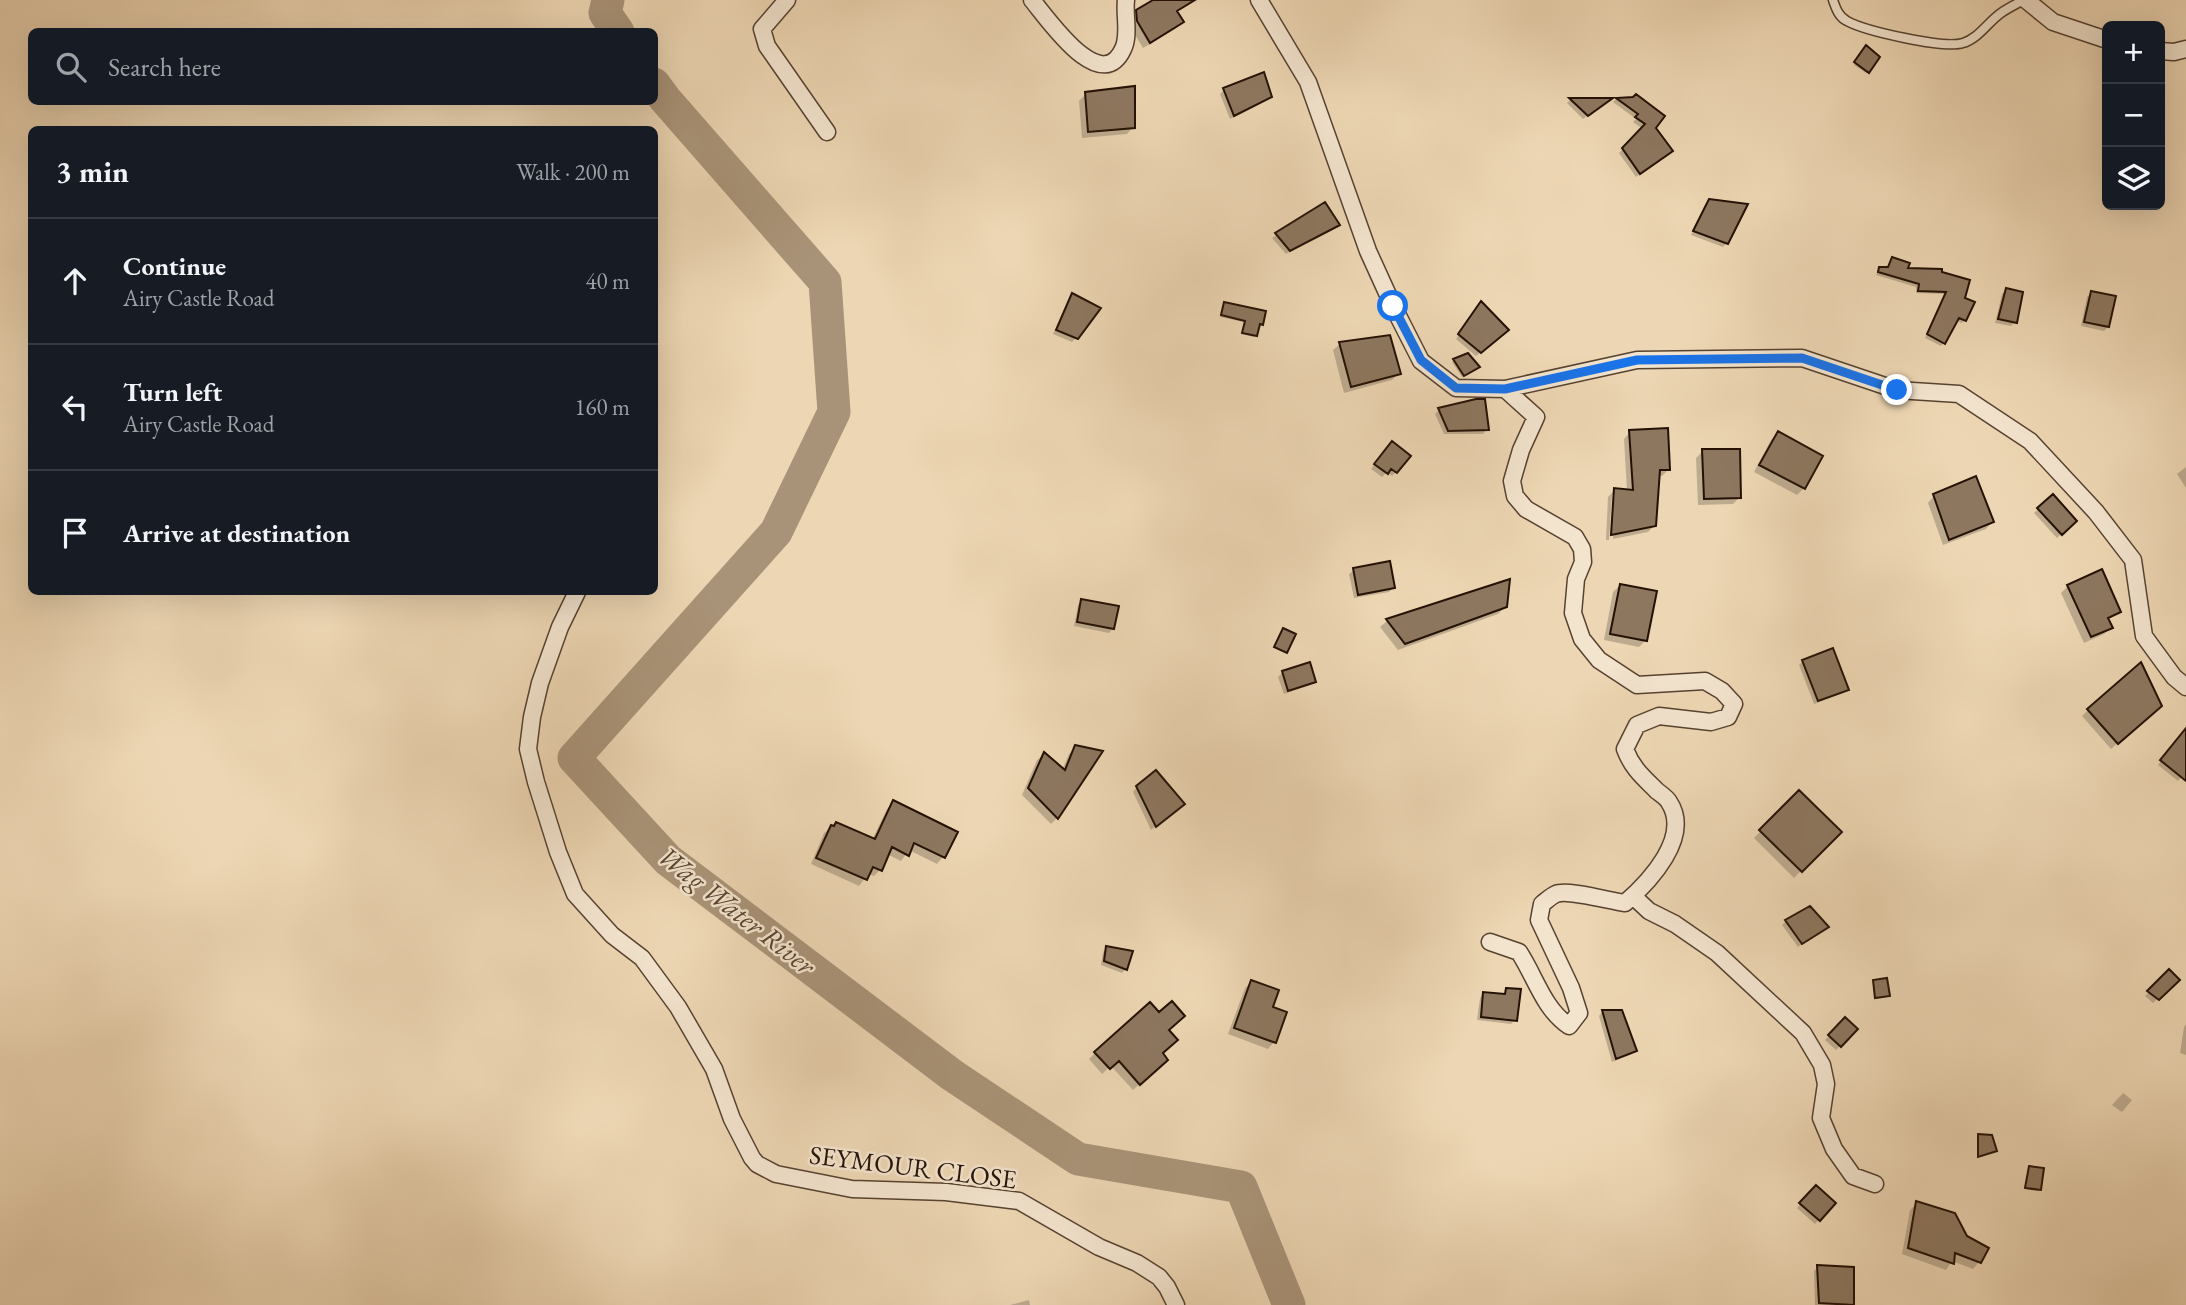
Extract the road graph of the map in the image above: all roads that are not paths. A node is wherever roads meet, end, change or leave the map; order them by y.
1 (787, 0) edge
2 (1031, 0) edge
3 (1126, 0) edge
4 (1251, 0) edge
5 (1833, 0) edge
6 (2025, 0) edge
7 (1263, 7) edge
8 (2102, 38) edge
9 (2186, 49) edge
10 (2165, 51) edge
11 (827, 132) dead end
12 (1505, 389) junction
13 (576, 595) edge
14 (2186, 687) edge
15 (1633, 896) junction
16 (1490, 942) dead end
17 (1875, 1184) dead end
18 (1176, 1305) edge

1 - 11 street
2 - 3 street
4 - 7 street
5 - 6 lane
6 - 8 street
7 - 12 street
9 - 10 street
12 - 14 street
12 - 15 street
13 - 18 street, SEYMOUR CLOSE
15 - 16 street
15 - 17 street

